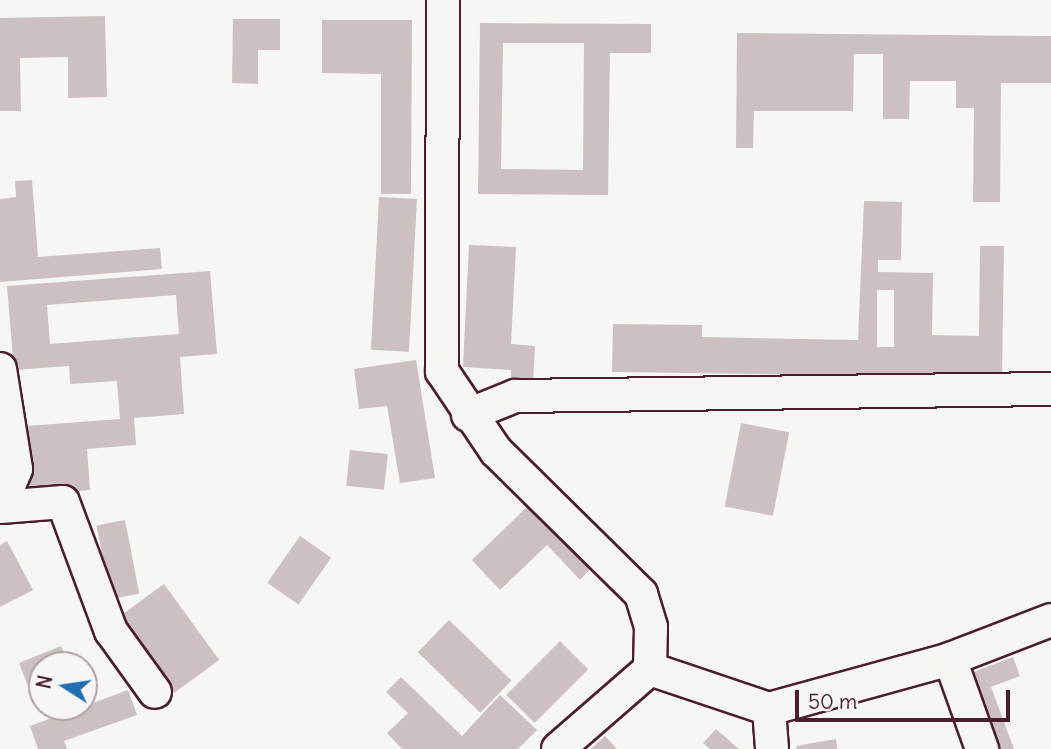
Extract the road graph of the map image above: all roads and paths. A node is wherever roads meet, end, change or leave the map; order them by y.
1 (443, 0) edge
2 (0, 369) edge
3 (1051, 389) edge
4 (468, 415) junction
5 (0, 507) edge
6 (1051, 620) edge
7 (950, 659) junction
8 (650, 669) junction
9 (155, 692) dead end
10 (769, 709) junction
11 (558, 749) edge
12 (772, 749) edge
13 (982, 749) edge

1 - 4 street
2 - 5 street
3 - 4 street
4 - 8 street
5 - 9 street
6 - 7 street
7 - 10 street
7 - 13 street
8 - 10 street
8 - 11 street
10 - 12 street

